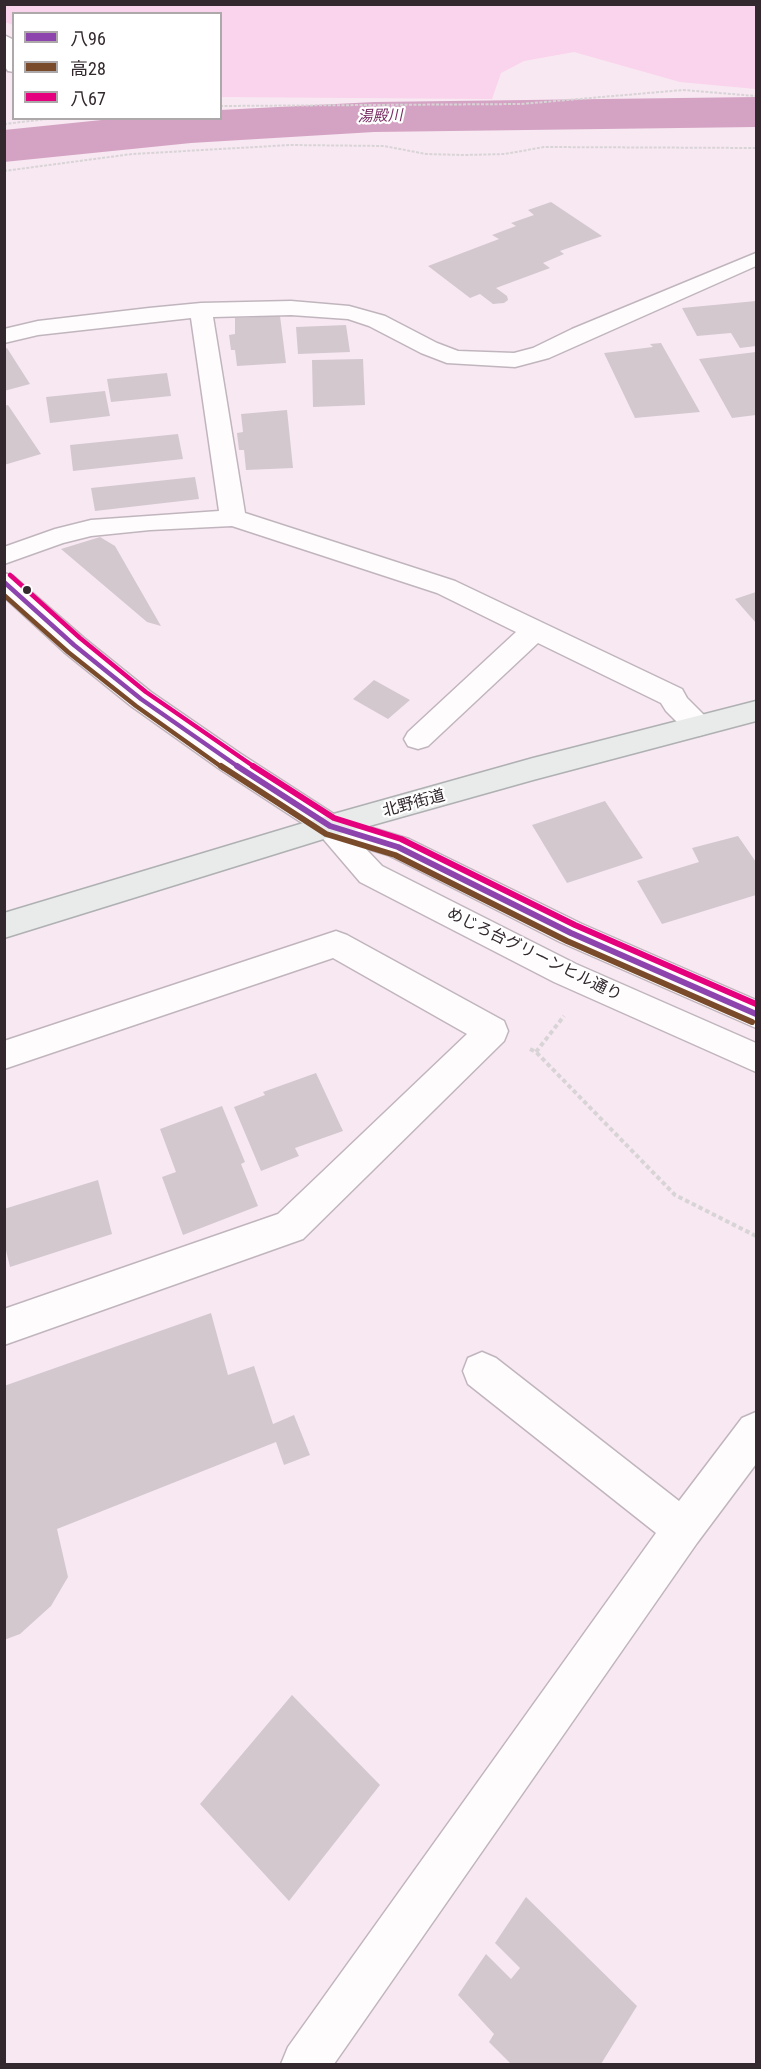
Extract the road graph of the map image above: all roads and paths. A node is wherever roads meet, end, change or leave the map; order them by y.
1 (756, 96) edge
2 (222, 106) edge
3 (39, 120) edge
4 (4, 124) edge
5 (756, 148) edge
6 (4, 171) edge
7 (756, 259) edge
8 (201, 310) junction
9 (4, 336) edge
10 (233, 518) junction
11 (4, 556) edge
12 (4, 582) edge
13 (17, 612) edge
14 (534, 630) junction
15 (756, 711) edge
16 (698, 726) junction
17 (418, 739) dead end
18 (330, 826) junction
19 (4, 926) edge
20 (566, 1013) dead end
21 (756, 1014) edge
22 (492, 1031) junction
23 (536, 1052) junction
24 (4, 1055) edge
25 (756, 1058) edge
26 (756, 1236) edge
27 (4, 1326) edge
28 (482, 1371) dead end
29 (756, 1432) edge
30 (683, 1529) junction
31 (305, 2064) edge

1 - 2 path
3 - 4 path
5 - 6 path
7 - 8 street
8 - 9 street
8 - 10 street
10 - 11 street
10 - 14 street
12 - 13 street, めじろ台グリーンヒル通り
13 - 18 street, めじろ台グリーンヒル通り
14 - 16 street
14 - 17 street
15 - 16 main road, 北野街道
16 - 18 main road, 北野街道
18 - 19 main road, 北野街道
18 - 21 street, めじろ台グリーンヒル通り
18 - 25 street, めじろ台グリーンヒル通り
20 - 23 path
22 - 23 path
22 - 24 street
22 - 27 street
23 - 26 path
28 - 30 street
29 - 30 street
30 - 31 street

